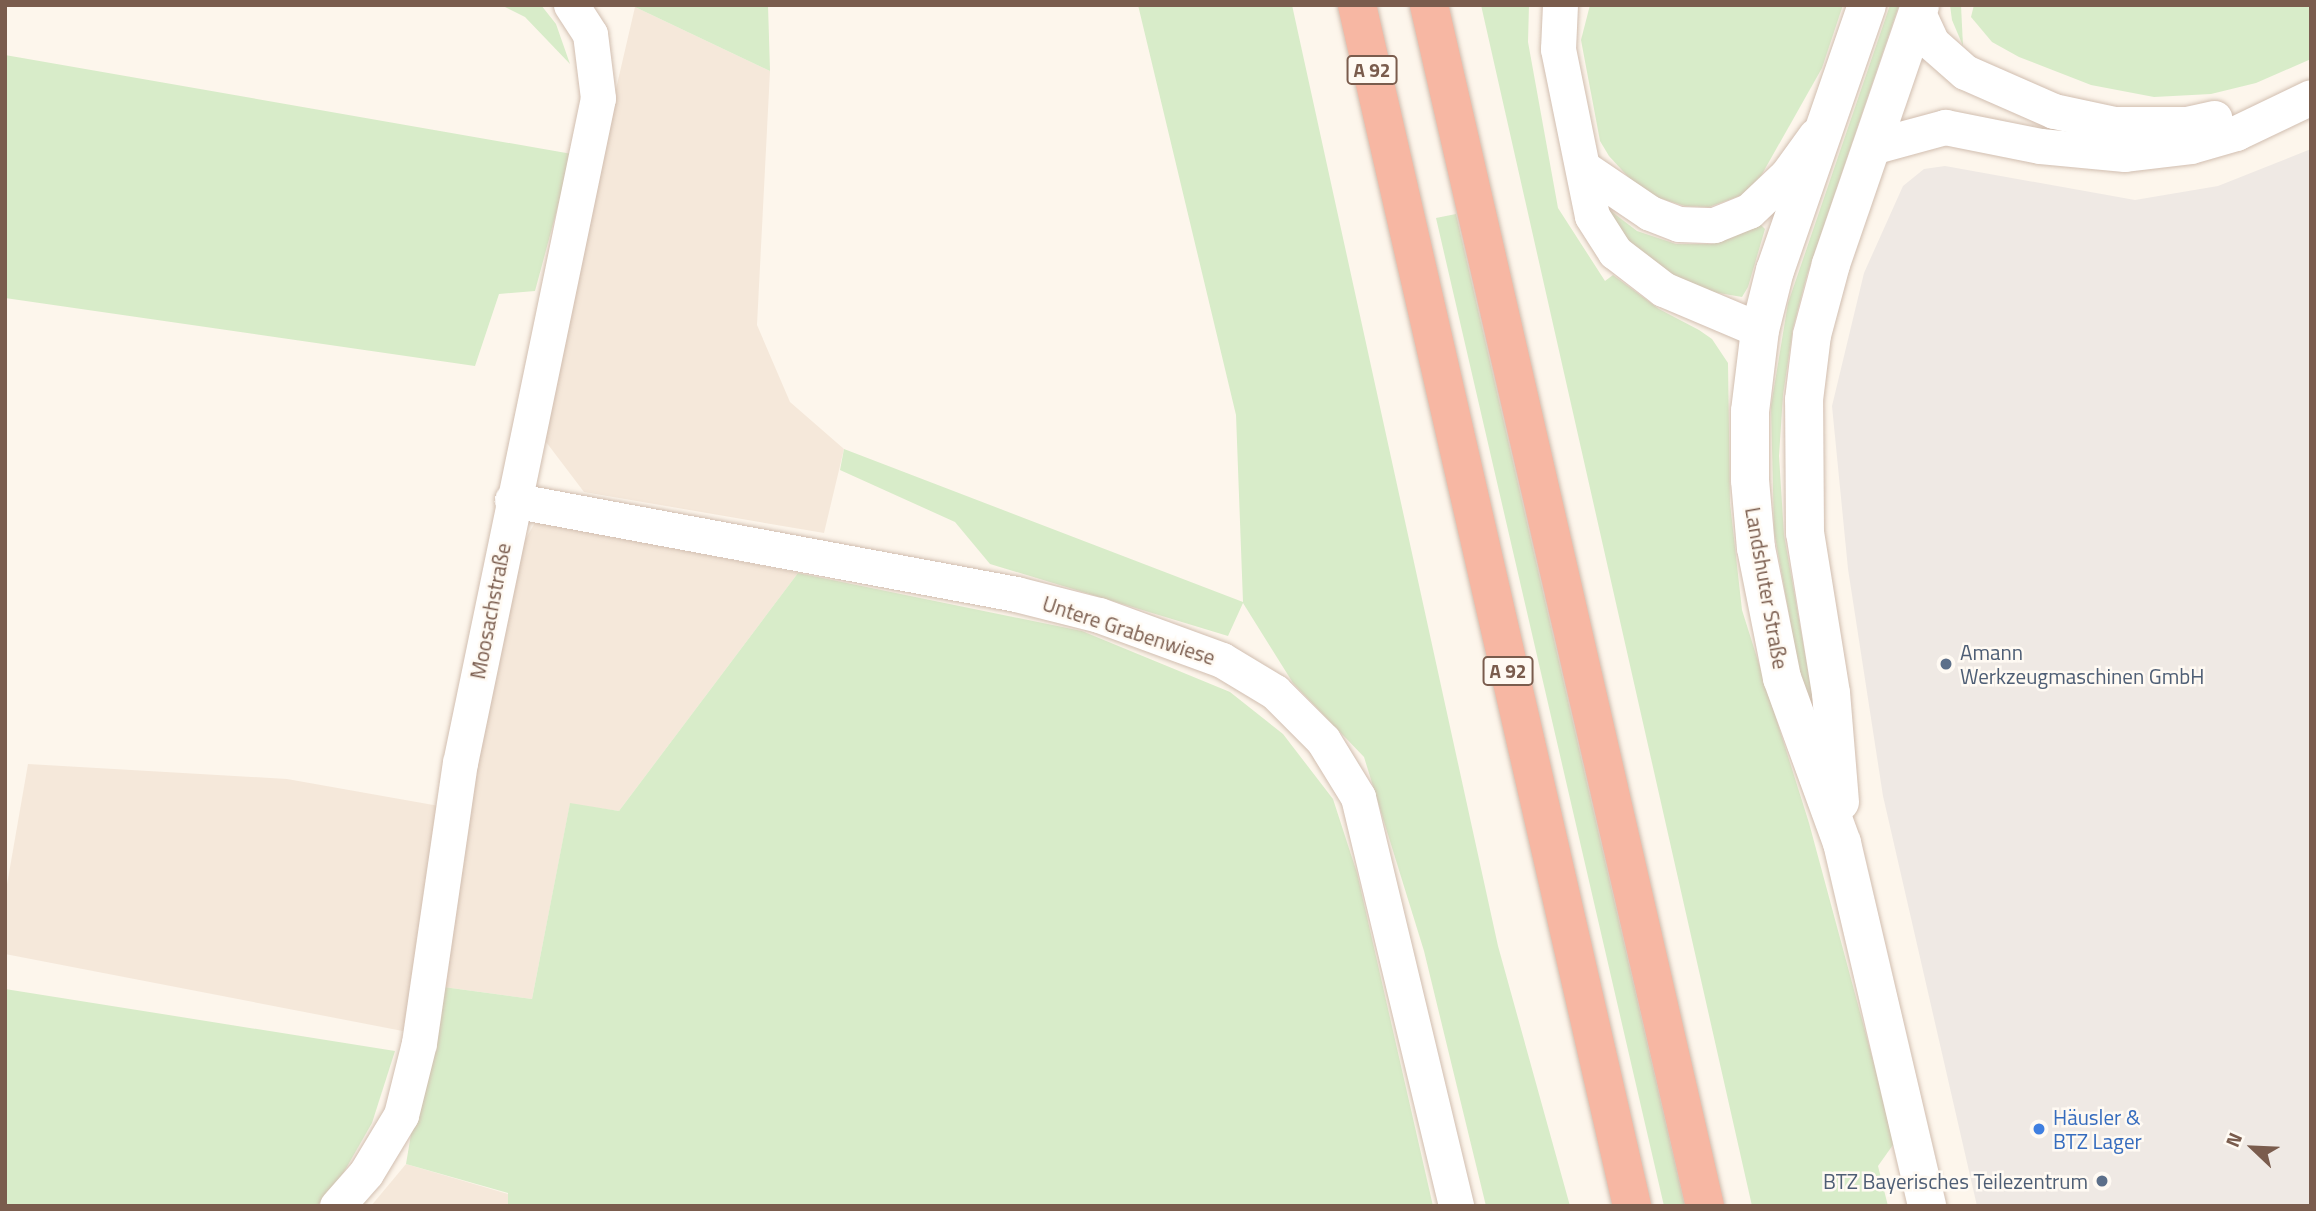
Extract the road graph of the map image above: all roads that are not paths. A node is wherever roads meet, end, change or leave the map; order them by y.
1 (571, 5) edge
2 (1357, 5) edge
3 (1429, 5) edge
4 (1560, 5) edge
5 (1867, 5) edge
6 (1919, 9) edge
7 (2305, 100) edge
8 (1827, 118) junction
9 (1875, 146) junction
10 (1585, 169) junction
11 (1760, 330) junction
12 (512, 500) junction
13 (1842, 843) junction
14 (337, 1206) edge
15 (1456, 1206) edge
16 (1632, 1206) edge
17 (1705, 1206) edge
18 (1927, 1206) edge

1 - 12 street, Moosachstraße
2 - 16 highway, A 92
3 - 17 highway
4 - 10 street
5 - 8 main road, Landshuter Straße
6 - 7 street
6 - 9 main road, Landshuter Straße
7 - 9 street
8 - 10 street
8 - 11 main road, Landshuter Straße
9 - 13 main road, Landshuter Straße
10 - 11 street
11 - 13 main road, Landshuter Straße
12 - 14 street, Moosachstraße
12 - 15 street, Untere Grabenwiese
13 - 18 main road, Landshuter Straße

